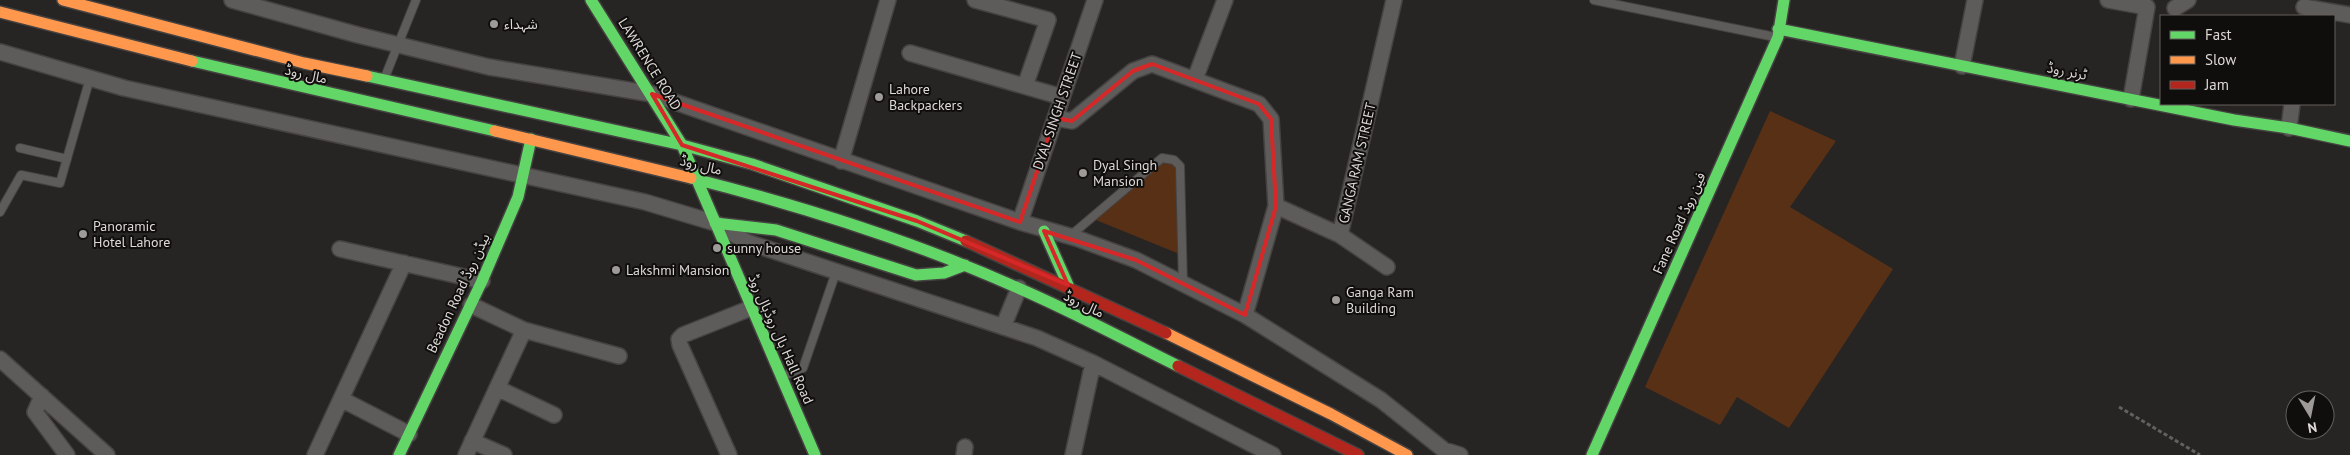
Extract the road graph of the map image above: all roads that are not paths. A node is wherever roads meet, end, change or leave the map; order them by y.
1 (63, 0) edge
2 (232, 0) edge
3 (416, 0) edge
4 (591, 0) edge
5 (609, 0) edge
6 (888, 0) edge
7 (1095, 0) edge
8 (1225, 0) edge
9 (1394, 0) edge
10 (1594, 0) edge
11 (1784, 0) edge
12 (1975, 0) edge
13 (2108, 0) edge
14 (2188, 0) edge
15 (983, 1) edge
16 (247, 2) edge
17 (2175, 8) dead end
18 (2304, 8) edge
19 (0, 12) edge
20 (602, 15) junction
21 (2350, 15) edge
22 (1778, 33) junction
23 (397, 44) junction
24 (0, 52) edge
25 (910, 53) dead end
26 (1962, 66) junction
27 (90, 78) junction
28 (384, 79) junction
29 (1195, 79) junction
30 (1025, 86) junction
31 (652, 94) junction
32 (1062, 97) junction
33 (2131, 99) junction
34 (2160, 105) edge
35 (2160, 105) edge
36 (2292, 105) edge
37 (1055, 118) junction
38 (2289, 128) junction
39 (531, 140) junction
40 (2350, 141) edge
41 (682, 145) junction
42 (20, 148) dead end
43 (67, 159) junction
44 (841, 160) junction
45 (524, 177) junction
46 (697, 180) junction
47 (1276, 206) junction
48 (0, 212) edge
49 (1020, 222) junction
50 (715, 224) junction
51 (1044, 231) junction
52 (1340, 234) junction
53 (1069, 237) junction
54 (340, 249) dead end
55 (404, 263) junction
56 (965, 265) junction
57 (1386, 267) dead end
58 (836, 272) junction
59 (482, 281) junction
60 (1183, 285) junction
61 (1068, 286) junction
62 (1019, 288) junction
63 (471, 305) junction
64 (751, 308) junction
65 (1245, 315) junction
66 (1003, 327) junction
67 (524, 330) junction
68 (619, 356) dead end
69 (0, 359) edge
70 (1093, 363) junction
71 (781, 377) junction
72 (497, 388) junction
73 (42, 396) junction
74 (341, 398) junction
75 (554, 415) dead end
76 (409, 434) junction
77 (472, 441) junction
78 (1443, 453) edge
79 (1268, 454) edge
80 (67, 455) edge
81 (107, 455) edge
82 (315, 455) edge
83 (399, 455) edge
84 (466, 455) edge
85 (504, 455) edge
86 (730, 455) edge
87 (815, 455) edge
88 (1073, 455) edge
89 (1358, 455) edge
90 (1407, 455) edge
91 (1460, 455) edge
92 (1592, 455) edge

1 - 28 main road, مال روڈ
2 - 16 street
3 - 23 lane
4 - 20 main road, LAWRENCE ROAD
5 - 20 main road
6 - 44 street
7 - 32 street, DYAL SINGH STREET
8 - 29 street
9 - 52 street, GANGA RAM STREET
10 - 22 lane
11 - 22 main road, Fane Road فین روڈ
12 - 26 street
13 - 33 street
14 - 17 street
15 - 30 street
16 - 23 street
18 - 21 street
19 - 39 main road, مال روڈ
20 - 31 main road, LAWRENCE ROAD
22 - 26 main road, ٹرنر روڈ
22 - 92 main road, Fane Road فین روڈ
23 - 28 lane
23 - 31 street
24 - 27 street
25 - 30 street
26 - 33 main road, ٹرنر روڈ
27 - 43 lane
27 - 45 street
28 - 41 main road, مال روڈ
29 - 37 street
29 - 47 street
30 - 32 street
31 - 41 main road, LAWRENCE ROAD
31 - 44 street
32 - 37 street, DYAL SINGH STREET
33 - 34 main road, ٹرنر روڈ
35 - 38 main road, ٹرنر روڈ
36 - 38 street
37 - 49 street, DYAL SINGH STREET
38 - 40 main road, ٹرنر روڈ
39 - 45 main road, Beadon Road بیڈن روڈ
39 - 46 main road, مال روڈ
41 - 46 main road, LAWRENCE ROAD
41 - 61 main road, مال روڈ
42 - 43 lane
43 - 48 lane
44 - 49 street
45 - 50 street
45 - 59 main road, Beadon Road بیڈن روڈ
46 - 50 main road, ہال روڈہال روڈ Hall Road
46 - 56 main road, مال روڈ
47 - 52 street, GANGA RAM STREET
47 - 65 street
49 - 51 street
50 - 56 main road
50 - 58 street
50 - 64 main road, ہال روڈہال روڈ Hall Road
51 - 53 street
51 - 61 main road
52 - 57 street
53 - 60 street
53 - 60 lane
54 - 55 street
55 - 59 street
55 - 74 street
56 - 62 main road, مال روڈ
58 - 66 street
58 - 71 lane
59 - 63 main road, Beadon Road بیڈن روڈ
60 - 65 street
61 - 90 main road, مال روڈ
62 - 66 street
62 - 89 main road, مال روڈ
63 - 67 street
63 - 76 main road, Beadon Road بیڈن روڈ
64 - 71 main road, ہال روڈہال روڈ Hall Road
64 - 86 street
65 - 78 street
66 - 70 street
67 - 68 street
67 - 72 street
69 - 73 street
70 - 79 street
70 - 88 street
71 - 87 main road, ہال روڈہال روڈ Hall Road
72 - 75 street
72 - 77 street
73 - 80 street
73 - 81 street
74 - 76 street
74 - 82 street
76 - 83 main road, Beadon Road بیڈن روڈ
77 - 84 street
77 - 85 street
78 - 91 street

